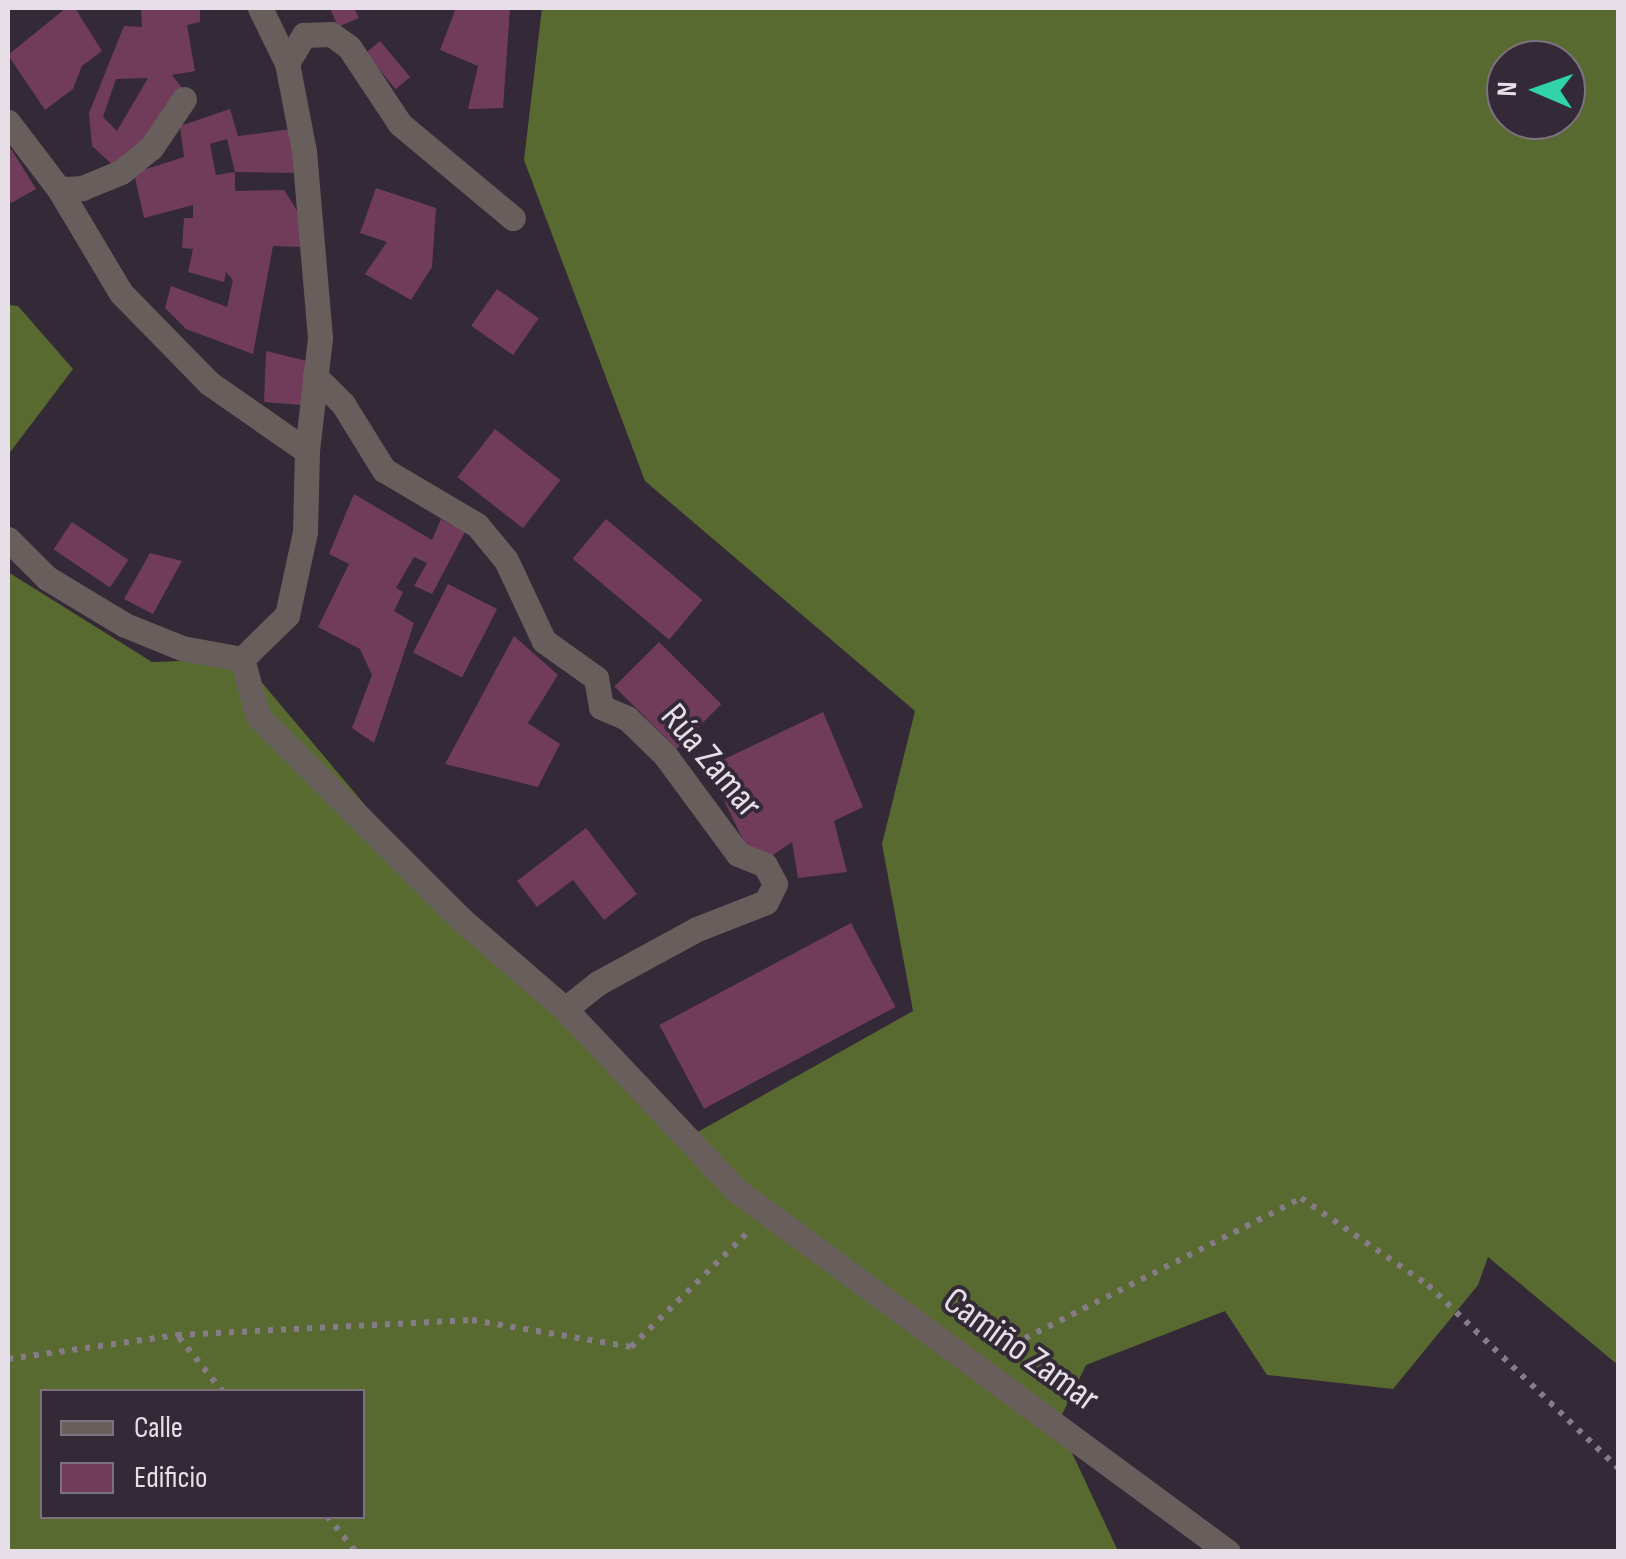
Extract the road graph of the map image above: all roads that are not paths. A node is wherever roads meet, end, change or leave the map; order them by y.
1 (260, 8) edge
2 (287, 63) junction
3 (184, 99) dead end
4 (8, 122) edge
5 (59, 189) junction
6 (513, 218) dead end
7 (315, 376) junction
8 (307, 451) junction
9 (8, 539) edge
10 (242, 659) junction
11 (565, 1009) junction
12 (1228, 1552) edge

1 - 2 street
2 - 6 street
2 - 7 street
3 - 5 street
4 - 5 street
5 - 8 street
7 - 8 street
7 - 11 street, Rúa Zamar
8 - 10 street
9 - 10 street
10 - 11 street
11 - 12 street, Camiño Zamar

